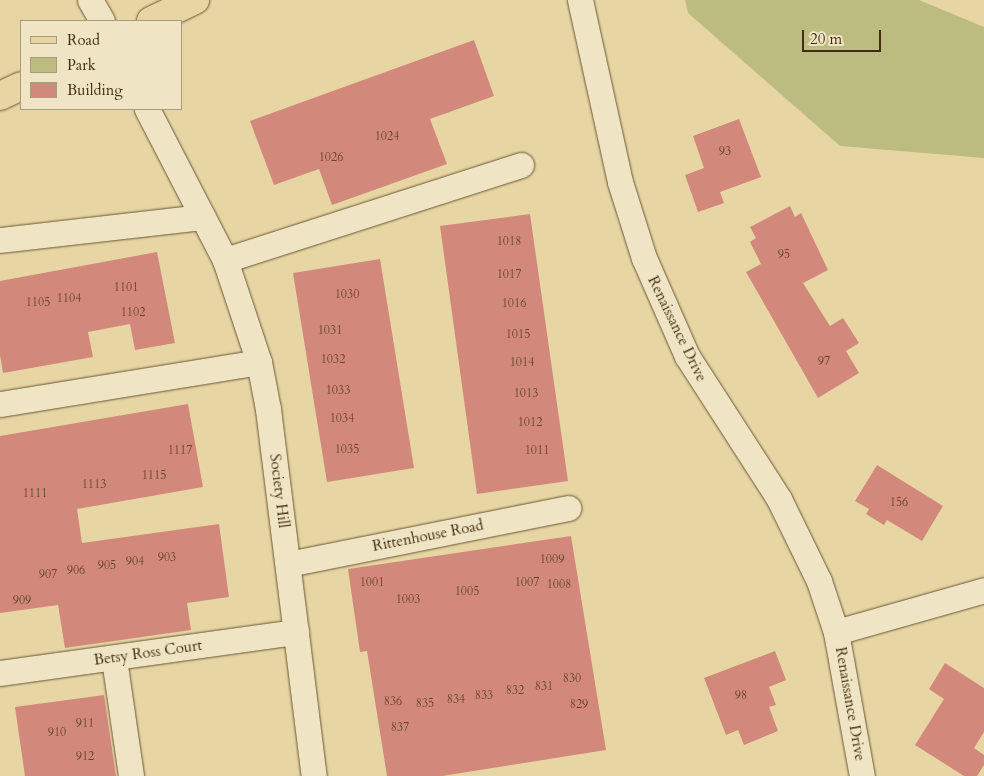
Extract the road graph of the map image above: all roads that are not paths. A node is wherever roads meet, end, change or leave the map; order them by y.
1 (90, 0) edge
2 (195, 0) edge
3 (580, 0) edge
4 (101, 20) edge
5 (153, 20) edge
6 (20, 86) edge
7 (0, 96) edge
8 (149, 110) edge
9 (521, 165) dead end
10 (203, 217) junction
11 (0, 240) edge
12 (225, 260) junction
13 (259, 362) junction
14 (0, 404) edge
15 (568, 508) dead end
16 (288, 564) junction
17 (984, 590) edge
18 (296, 632) junction
19 (836, 632) junction
20 (114, 658) junction
21 (0, 673) edge
22 (131, 776) edge
23 (314, 776) edge
24 (862, 776) edge

1 - 4 street
2 - 5 main road
3 - 19 street, Renaissance Drive
6 - 7 main road
8 - 10 street, Society Hill
9 - 12 street
10 - 11 street
10 - 12 street, Society Hill
12 - 13 street, Society Hill
13 - 14 street
13 - 16 street, Society Hill
15 - 16 street, Rittenhouse Road
16 - 18 street, Society Hill
17 - 19 street, Renaissance Drive
18 - 20 street, Betsy Ross Court
18 - 23 street, Society Hill
19 - 24 street, Renaissance Drive
20 - 21 street, Betsy Ross Court
20 - 22 street

